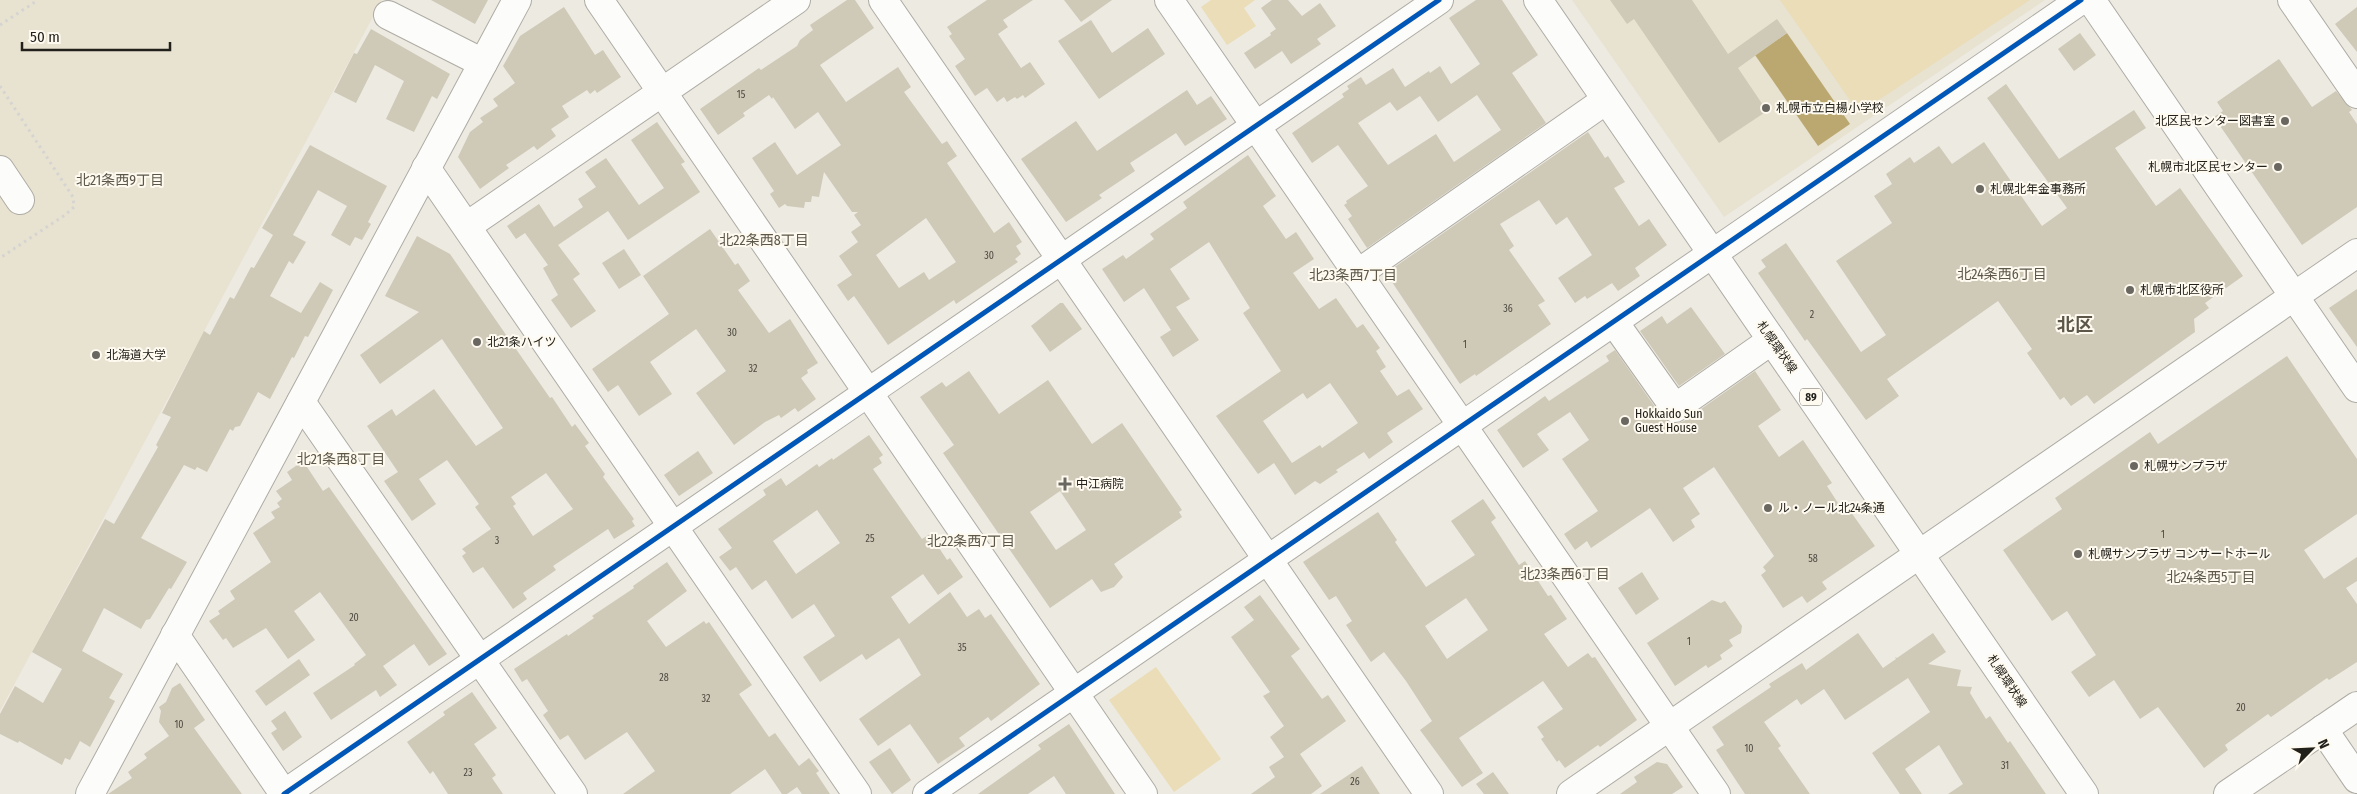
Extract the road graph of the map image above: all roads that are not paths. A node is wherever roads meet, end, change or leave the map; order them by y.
1 (517, 0) edge
2 (599, 0) edge
3 (796, 0) edge
4 (883, 0) edge
5 (1170, 0) edge
6 (1439, 0) edge
7 (1538, 0) edge
8 (2081, 0) edge
9 (2091, 0) edge
10 (2292, 0) edge
11 (388, 15) dead end
12 (483, 63) junction
13 (661, 93) junction
14 (2357, 94) edge
15 (1606, 100) junction
16 (1255, 126) junction
17 (426, 168) junction
18 (0, 170) edge
19 (20, 200) dead end
20 (467, 226) junction
21 (2357, 253) edge
22 (1713, 254) junction
23 (1061, 260) junction
24 (1357, 274) junction
25 (2295, 296) junction
26 (1614, 322) junction
27 (1772, 340) junction
28 (2357, 388) edge
29 (867, 394) junction
30 (301, 402) junction
31 (1463, 426) junction
32 (673, 527) junction
33 (1920, 554) junction
34 (1268, 560) junction
35 (175, 634) junction
36 (479, 660) junction
37 (1074, 693) junction
38 (2357, 706) edge
39 (1669, 726) junction
40 (2323, 729) junction
41 (2357, 779) edge
42 (90, 794) edge
43 (284, 794) edge
44 (572, 794) edge
45 (857, 794) edge
46 (927, 794) edge
47 (1143, 794) edge
48 (1429, 794) edge
49 (1571, 794) edge
50 (1716, 794) edge
51 (2084, 794) edge
52 (2228, 794) edge

1 - 12 street
2 - 13 street
3 - 13 street
4 - 23 street
5 - 16 street
6 - 16 street
7 - 15 street, 札幌環状線 / 89
8 - 22 street
9 - 25 street
10 - 14 street
11 - 12 street
12 - 17 street
13 - 20 street
13 - 29 street
15 - 22 street, 札幌環状線 / 89
15 - 24 street
16 - 23 street
16 - 24 street
17 - 20 street
17 - 30 street
18 - 19 street
20 - 32 street
21 - 25 street
22 - 26 street
22 - 27 street, 札幌環状線 / 89
23 - 29 street
23 - 34 street
24 - 31 street
25 - 28 street
25 - 33 street
26 - 27 street
26 - 31 street
27 - 33 street, 札幌環状線 / 89
29 - 32 street
29 - 37 street
30 - 35 street
30 - 36 street
31 - 34 street
31 - 39 street
32 - 36 street
32 - 45 street
33 - 39 street
33 - 51 street, 札幌環状線 / 89
34 - 37 street
34 - 48 street
35 - 42 street
35 - 43 street
36 - 43 street
36 - 44 street
37 - 46 street
37 - 47 street
38 - 40 street
39 - 49 street
39 - 50 street
40 - 41 street
40 - 52 street

